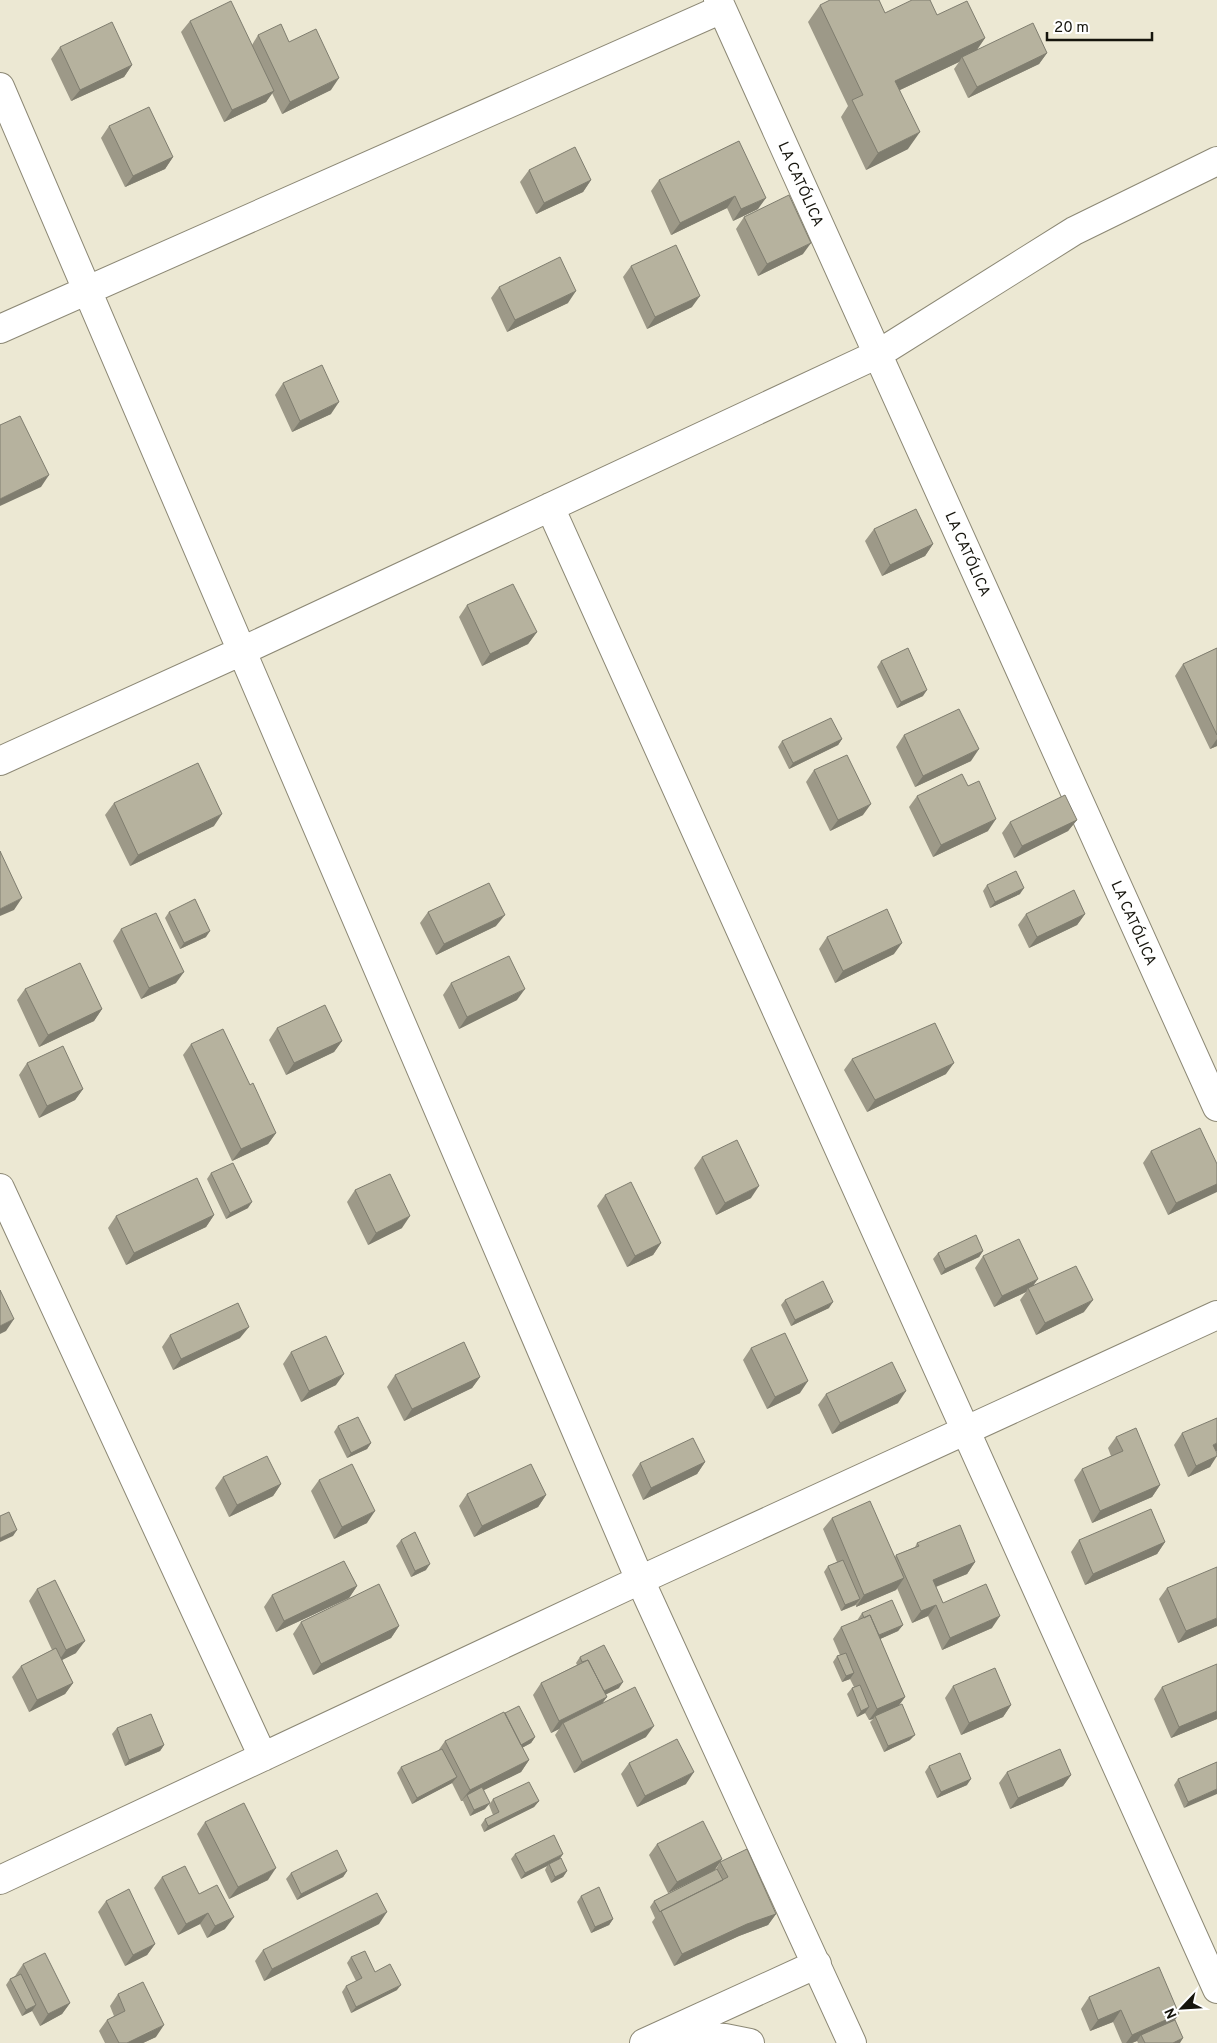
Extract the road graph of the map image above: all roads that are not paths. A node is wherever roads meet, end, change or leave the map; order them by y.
1 (720, 5) edge
2 (0, 87) edge
3 (1217, 161) edge
4 (87, 290) junction
5 (0, 329) edge
6 (878, 354) junction
7 (550, 507) junction
8 (242, 651) junction
9 (0, 761) edge
10 (1217, 1107) edge
11 (0, 1188) edge
12 (1217, 1316) edge
13 (966, 1430) junction
14 (640, 1580) junction
15 (263, 1756) junction
16 (0, 1880) edge
17 (817, 1964) junction
18 (1217, 1989) edge
19 (654, 2039) edge
20 (750, 2043) edge
21 (852, 2043) edge

1 - 4 street
1 - 6 street, LA CATÓLICA
2 - 4 street
3 - 6 street
4 - 5 street
4 - 8 street
6 - 7 street
6 - 10 street, LA CATÓLICA
7 - 8 street
7 - 13 street
8 - 9 street
8 - 14 street
11 - 15 street
12 - 13 street
13 - 14 street
13 - 18 street
14 - 15 street
14 - 17 street
15 - 16 street
17 - 19 street
17 - 21 street
19 - 20 street

